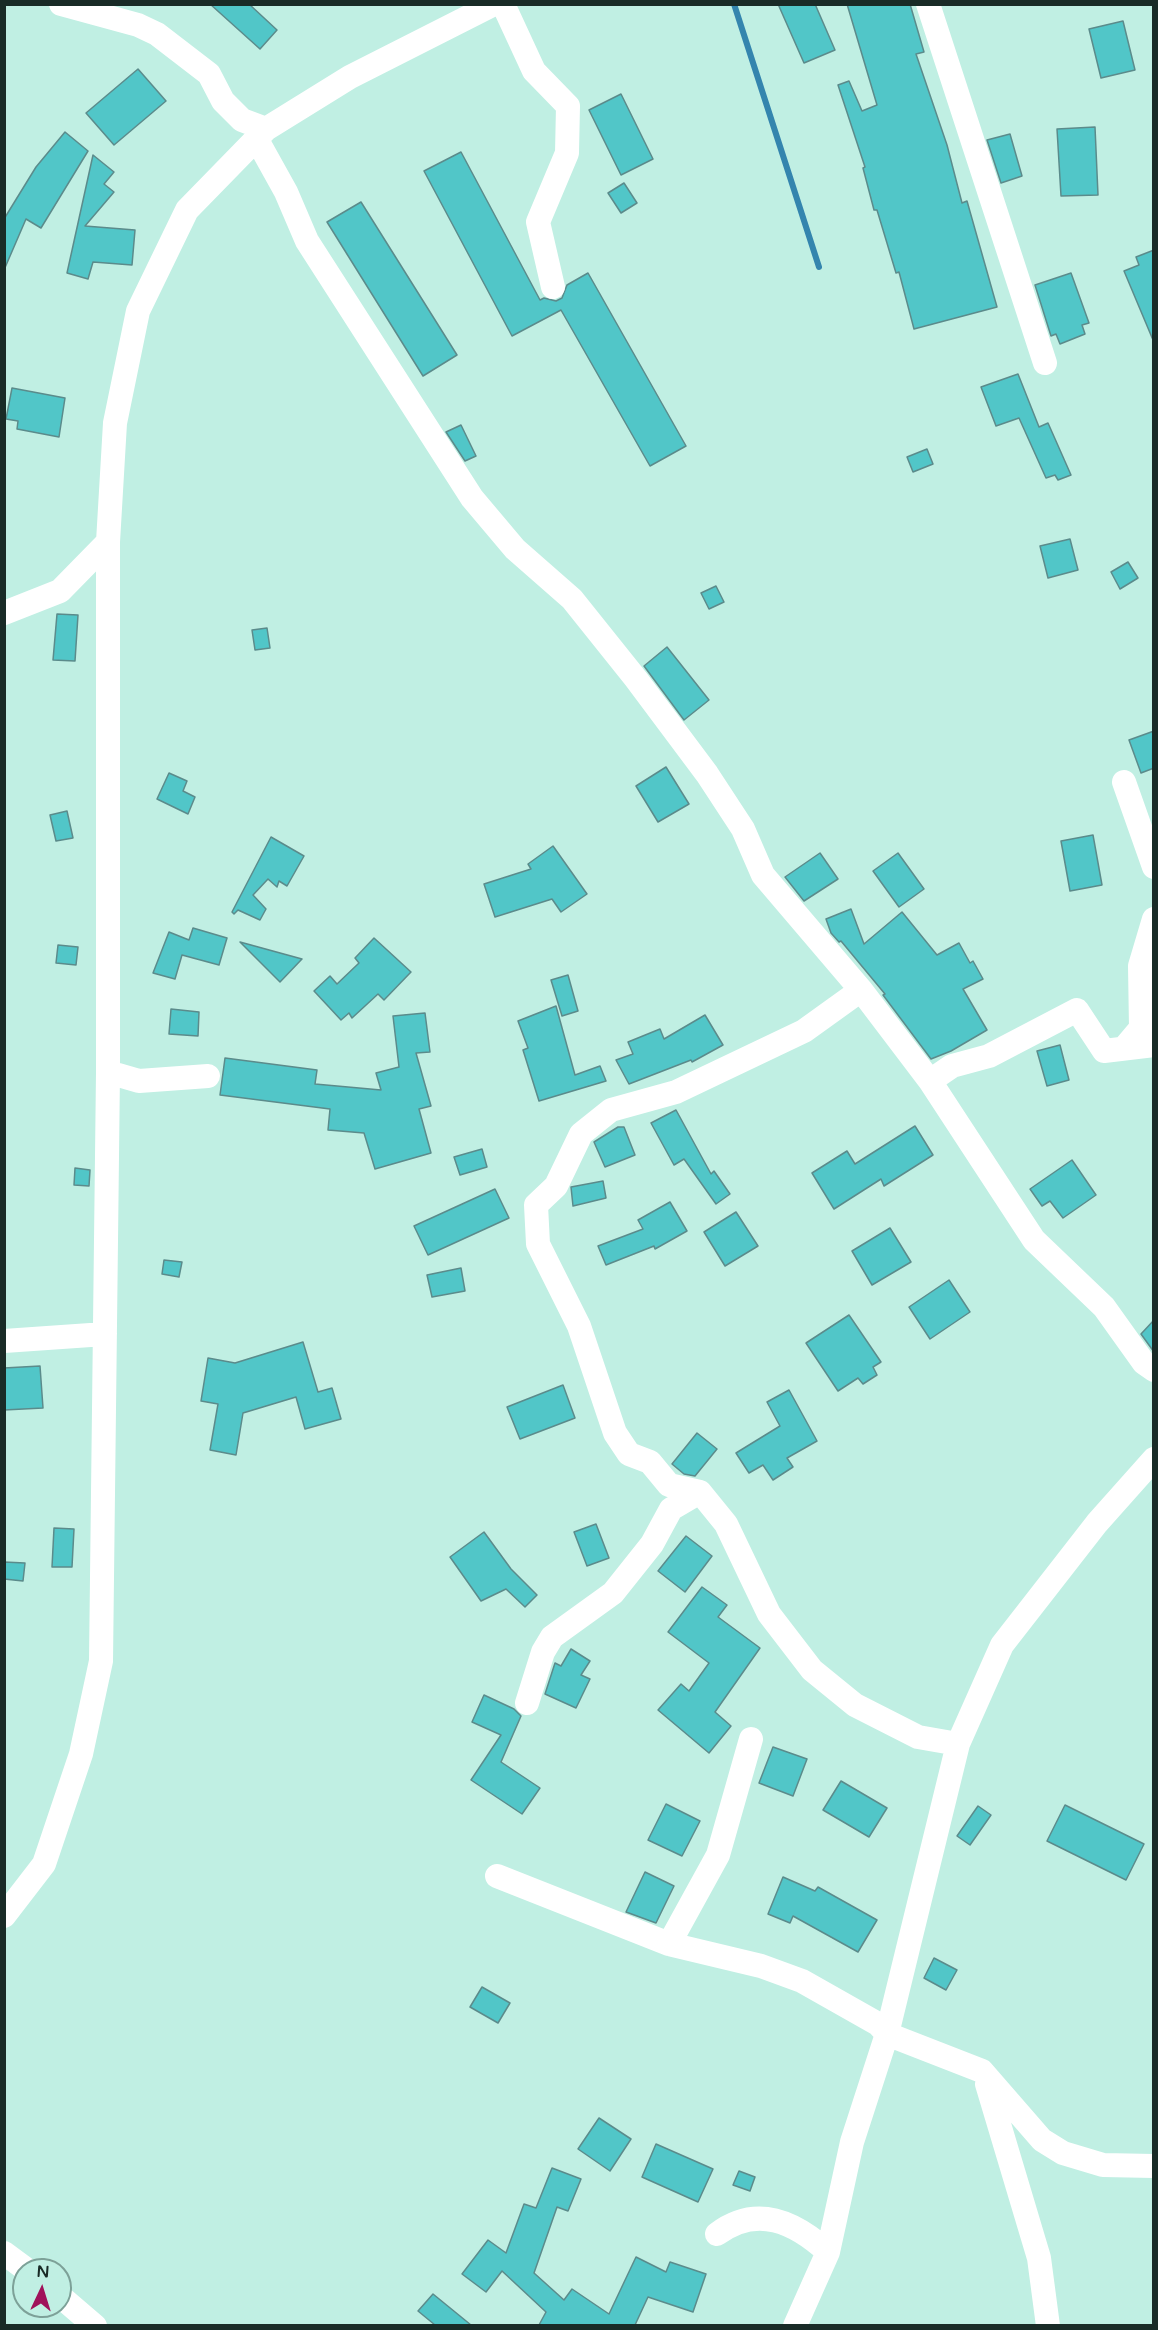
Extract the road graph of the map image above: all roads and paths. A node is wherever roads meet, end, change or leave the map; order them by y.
1 (61, 4) edge
2 (494, 4) edge
3 (503, 4) edge
4 (928, 4) edge
5 (253, 133) junction
6 (553, 287) dead end
7 (1045, 363) dead end
8 (108, 542) junction
9 (4, 612) edge
10 (1124, 782) dead end
11 (1154, 867) edge
12 (1154, 919) edge
13 (861, 990) junction
14 (1154, 1045) edge
15 (1125, 1047) junction
16 (108, 1072) junction
17 (208, 1076) dead end
18 (930, 1082) junction
19 (105, 1334) junction
20 (4, 1341) edge
21 (1154, 1370) edge
22 (1154, 1459) edge
23 (699, 1492) junction
24 (527, 1703) dead end
25 (751, 1739) dead end
26 (958, 1744) junction
27 (496, 1875) dead end
28 (4, 1916) edge
29 (669, 1944) junction
30 (887, 2034) junction
31 (982, 2071) junction
32 (1154, 2166) edge
33 (717, 2234) dead end
34 (828, 2252) junction
35 (72, 2306) edge
36 (95, 2325) edge
37 (795, 2325) edge
38 (1048, 2325) edge

1 - 5 street
2 - 5 street
3 - 6 street
4 - 7 street
5 - 8 street
5 - 13 street
8 - 9 street
8 - 16 street
10 - 11 street
12 - 15 street
13 - 18 street
13 - 23 street
14 - 15 street
15 - 18 street
16 - 17 street
16 - 19 street
18 - 21 street
19 - 20 street
19 - 28 street
22 - 26 street
23 - 24 street
23 - 26 street
25 - 29 street
26 - 30 street
27 - 29 street
29 - 30 street
30 - 31 street
30 - 34 street
31 - 32 street
31 - 38 street
33 - 34 street
34 - 37 street
35 - 36 street

